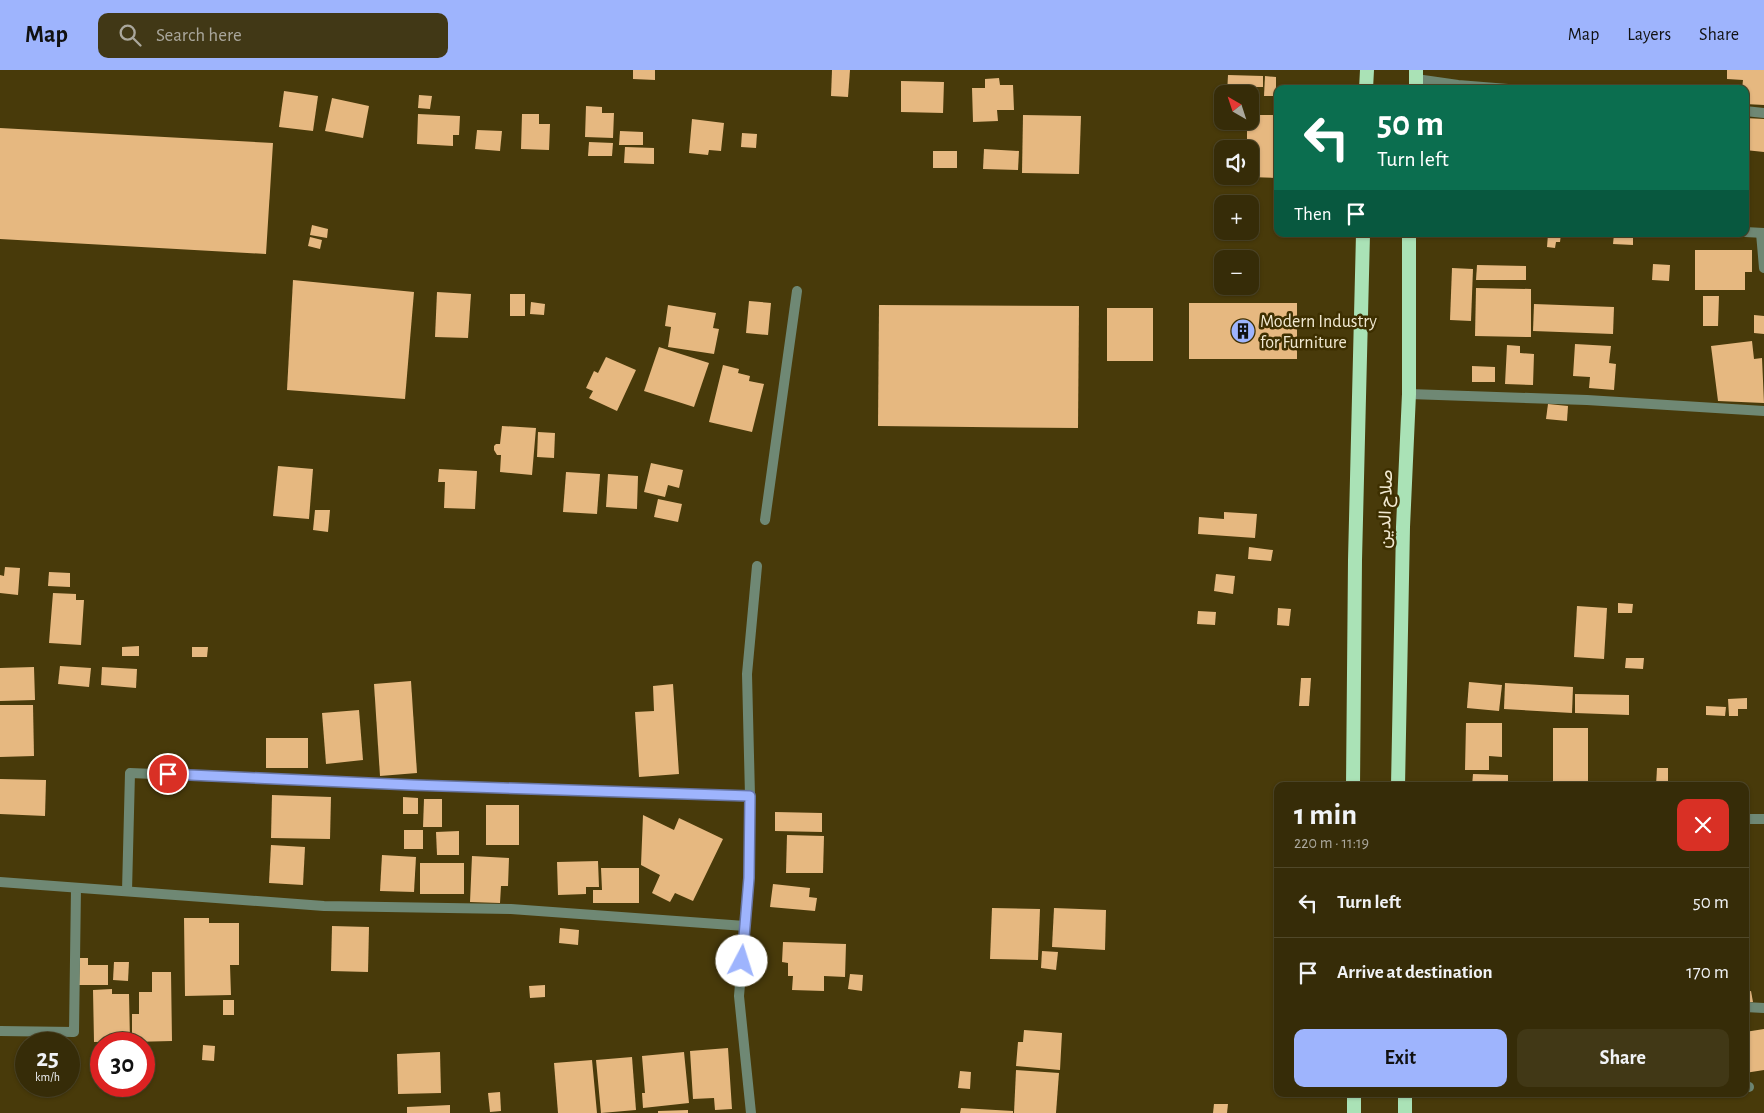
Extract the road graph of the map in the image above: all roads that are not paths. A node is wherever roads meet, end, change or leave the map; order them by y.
1 (1367, 70) edge
2 (1416, 79) edge
3 (1366, 85) edge
4 (1458, 85) edge
5 (1749, 111) edge
6 (1764, 113) edge
7 (1749, 232) edge
8 (1762, 233) edge
9 (1363, 237) edge
10 (1409, 237) edge
11 (1764, 268) edge
12 (798, 291) dead end
13 (1409, 394) junction
14 (1764, 411) edge
15 (765, 520) dead end
16 (757, 566) dead end
17 (1353, 782) edge
18 (1398, 782) edge
19 (750, 796) junction
20 (1749, 819) edge
21 (1764, 819) edge
22 (0, 882) edge
23 (76, 888) junction
24 (127, 891) junction
25 (745, 926) junction
26 (1749, 1007) edge
27 (1764, 1008) edge
28 (0, 1031) edge
29 (1354, 1097) edge
30 (1405, 1097) edge
31 (751, 1113) edge
32 (1354, 1113) edge
33 (1405, 1113) edge

1 - 3 highway
2 - 4 street
5 - 6 street
7 - 8 street
8 - 11 street
9 - 17 highway, صلاح الدين
10 - 13 highway, صلاح الدين
12 - 15 street
13 - 14 street
13 - 18 highway, صلاح الدين
16 - 19 street
19 - 24 street
19 - 25 street
20 - 21 street
22 - 23 street
23 - 24 street
23 - 28 street
24 - 25 street
25 - 31 street
26 - 27 street
29 - 32 highway
30 - 33 highway

